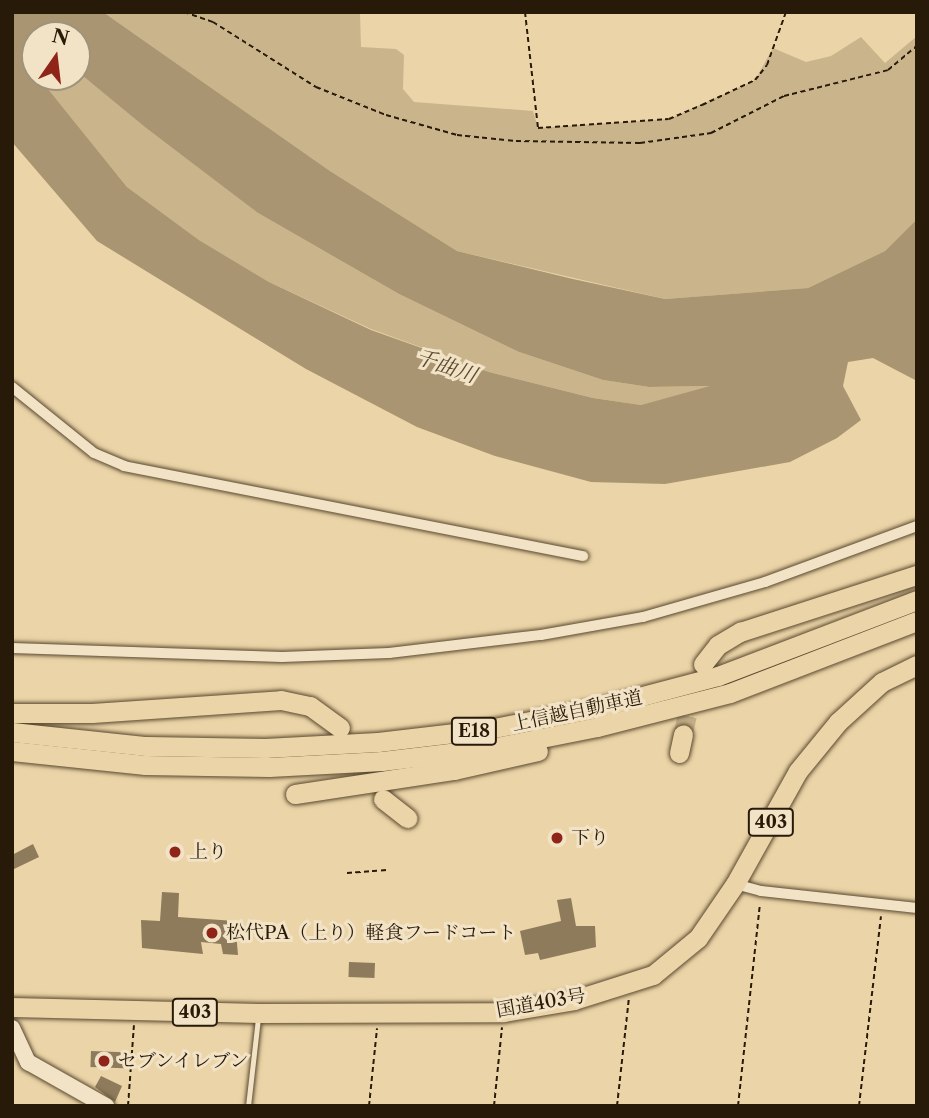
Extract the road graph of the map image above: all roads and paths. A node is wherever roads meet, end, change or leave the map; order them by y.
1 (184, 12) edge
2 (526, 12) edge
3 (786, 12) edge
4 (917, 46) edge
5 (12, 387) edge
6 (917, 526) edge
7 (583, 556) dead end
8 (917, 575) edge
9 (917, 600) edge
10 (917, 621) edge
11 (12, 648) edge
12 (702, 664) dead end
13 (917, 665) edge
14 (730, 693) junction
15 (12, 713) edge
16 (340, 728) dead end
17 (12, 732) edge
18 (12, 751) edge
19 (295, 794) dead end
20 (383, 799) dead end
21 (407, 818) dead end
22 (387, 870) dead end
23 (347, 873) dead end
24 (735, 884) junction
25 (761, 891) junction
26 (883, 905) junction
27 (917, 908) edge
28 (630, 983) junction
29 (12, 1007) edge
30 (135, 1010) junction
31 (258, 1013) junction
32 (379, 1013) junction
33 (504, 1013) junction
34 (12, 1028) edge
35 (87, 1101) edge
36 (106, 1106) edge
37 (128, 1106) edge
38 (248, 1106) edge
39 (369, 1106) edge
40 (494, 1106) edge
41 (617, 1106) edge
42 (738, 1106) edge
43 (859, 1106) edge

1 - 4 path
2 - 3 path
5 - 7 street
6 - 11 street
8 - 12 highway
9 - 17 highway, 上信越自動車道 / E18
10 - 14 highway, 上信越自動車道 / E18
13 - 24 highway, 国道403号 / 403
14 - 18 highway, 上信越自動車道 / E18
14 - 19 highway
15 - 16 highway
20 - 21 highway
22 - 23 path
24 - 25 street
24 - 28 highway, 国道403号 / 403
25 - 26 street
25 - 42 path
26 - 27 street
26 - 43 path
28 - 33 highway, 国道403号 / 403
28 - 41 path
29 - 30 highway, 国道403号 / 403
30 - 31 highway, 国道403号 / 403
30 - 37 path
31 - 32 highway, 国道403号 / 403
31 - 38 lane
32 - 33 highway, 国道403号 / 403
32 - 39 path
33 - 40 path
34 - 35 street
35 - 36 street

